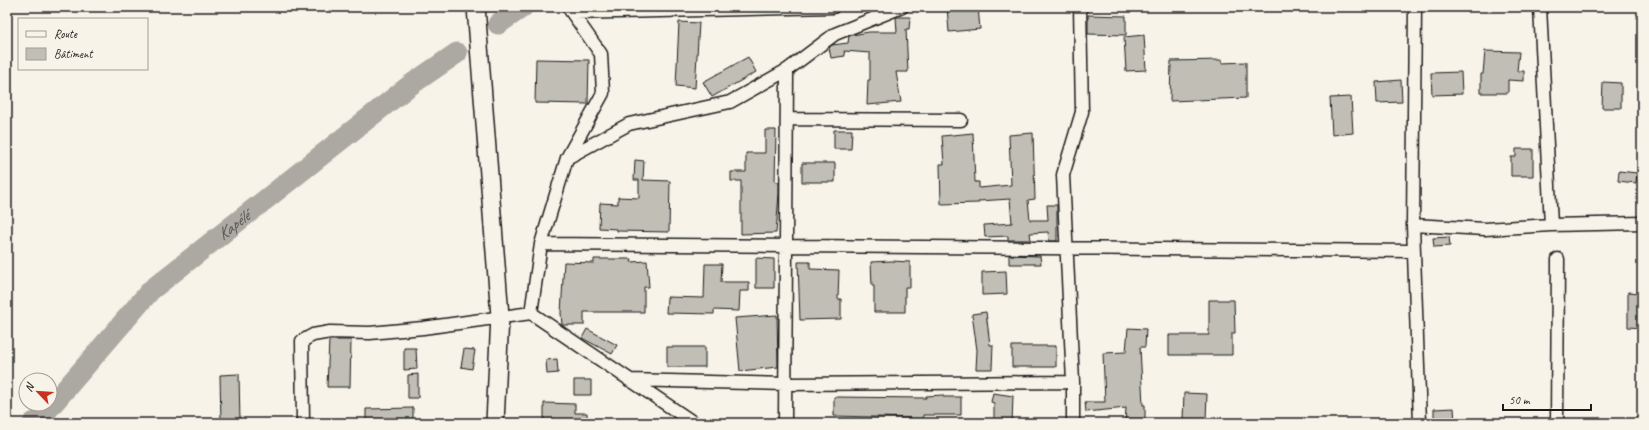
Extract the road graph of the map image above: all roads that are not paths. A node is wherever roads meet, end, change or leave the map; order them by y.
1 (476, 7) edge
2 (833, 7) edge
3 (902, 7) edge
4 (1080, 7) edge
5 (1415, 7) edge
6 (1540, 7) edge
7 (570, 10) edge
8 (787, 70) junction
9 (787, 119) junction
10 (961, 120) dead end
11 (567, 158) junction
12 (1642, 223) edge
13 (1413, 224) junction
14 (1551, 225) junction
15 (541, 244) junction
16 (787, 245) junction
17 (1067, 247) junction
18 (1414, 250) junction
19 (1558, 259) dead end
20 (531, 313) junction
21 (500, 316) junction
22 (628, 380) junction
23 (1073, 382) junction
24 (786, 384) junction
25 (303, 423) edge
26 (495, 423) edge
27 (694, 423) edge
28 (785, 423) edge
29 (1073, 423) edge
30 (1420, 423) edge
31 (1557, 423) edge

1 - 21 street
2 - 7 street
3 - 8 street
4 - 17 street
5 - 13 street
6 - 14 street
7 - 11 street
8 - 9 street
8 - 11 street
9 - 10 street
9 - 16 street
11 - 15 street
12 - 14 street
13 - 14 street
13 - 18 street
15 - 16 street
15 - 20 street
16 - 17 street
16 - 24 street
17 - 18 street
17 - 23 street
18 - 30 street
19 - 31 street
20 - 21 street
20 - 22 street
21 - 25 street
21 - 26 street
22 - 24 street
22 - 27 street
23 - 24 street
23 - 29 street
24 - 28 street

